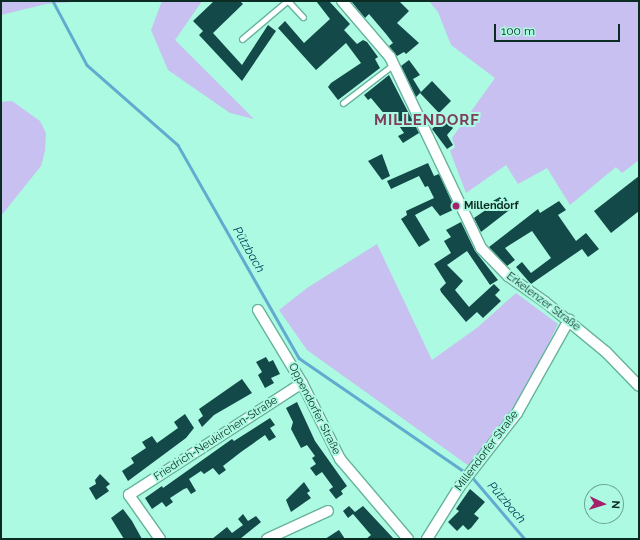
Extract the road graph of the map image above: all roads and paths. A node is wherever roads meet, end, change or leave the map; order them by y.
1 (288, 1) edge
2 (342, 1) edge
3 (302, 17) dead end
4 (242, 39) dead end
5 (394, 64) junction
6 (343, 102) dead end
7 (258, 310) dead end
8 (569, 320) junction
9 (302, 383) junction
10 (639, 386) edge
11 (328, 511) dead end
12 (160, 539) edge
13 (267, 539) edge
14 (408, 539) edge
15 (427, 539) edge

1 - 3 lane
1 - 4 lane
2 - 5 street, Erkelenzer Straße
5 - 6 lane
5 - 8 street, Erkelenzer Straße
7 - 9 street, Oppendorfer Straße
8 - 10 street, Erkelenzer Straße
8 - 15 street, Millendorfer Straße
9 - 12 street, Friedrich-Neukirchen-Straße
9 - 14 street, Oppendorfer Straße
11 - 13 street

